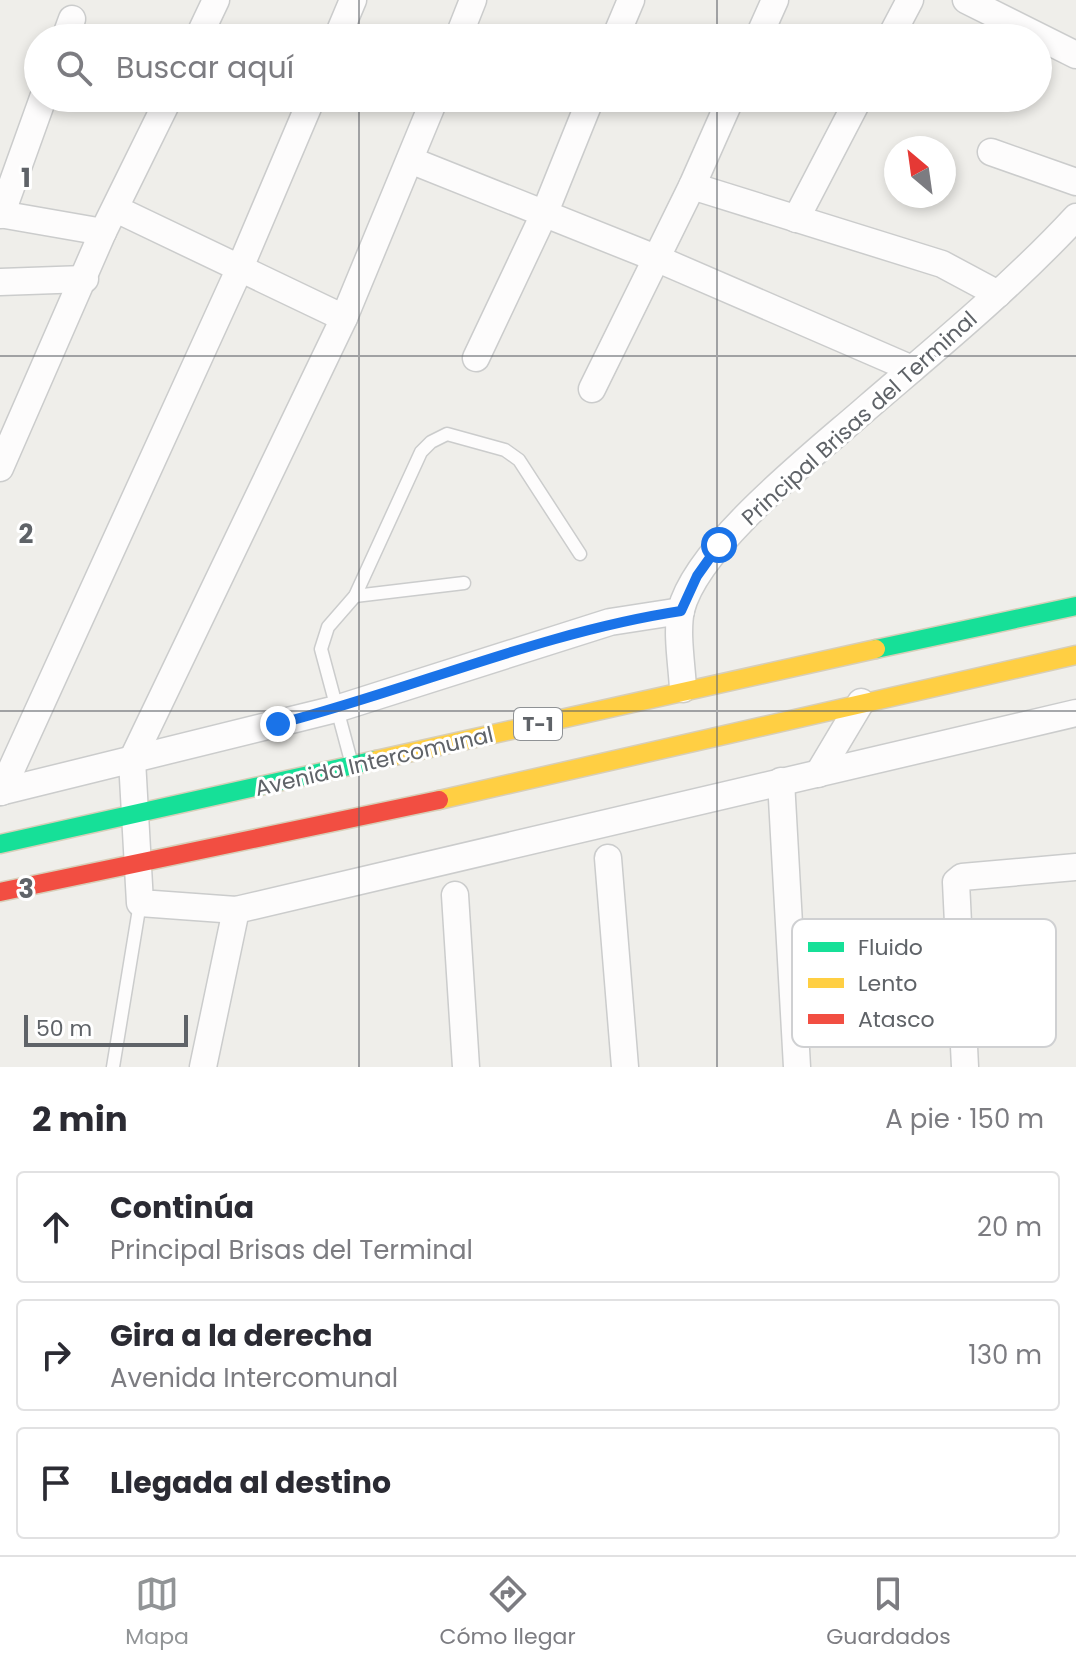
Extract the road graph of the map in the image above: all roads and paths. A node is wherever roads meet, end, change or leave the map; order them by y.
1 (216, 0) edge
2 (353, 0) edge
3 (473, 0) edge
4 (631, 0) edge
5 (775, 0) edge
6 (910, 0) edge
7 (966, 0) edge
8 (205, 24) edge
9 (343, 24) edge
10 (464, 24) edge
11 (621, 24) edge
12 (764, 24) edge
13 (897, 24) edge
14 (1014, 24) edge
15 (1052, 43) edge
16 (1076, 55) edge
17 (38, 112) edge
18 (162, 112) edge
19 (306, 112) edge
20 (429, 112) edge
21 (585, 112) edge
22 (725, 112) edge
23 (852, 112) edge
24 (991, 152) dead end
25 (410, 160) junction
26 (1076, 182) edge
27 (692, 186) junction
28 (116, 209) junction
29 (545, 212) junction
30 (0, 214) edge
31 (1076, 217) edge
32 (796, 219) junction
33 (103, 232) junction
34 (658, 259) junction
35 (239, 270) junction
36 (85, 279) junction
37 (0, 282) edge
38 (998, 294) junction
39 (344, 318) junction
40 (476, 358) dead end
41 (912, 369) junction
42 (592, 389) dead end
43 (12, 418) edge
44 (0, 468) edge
45 (580, 554) dead end
46 (464, 583) dead end
47 (355, 596) junction
48 (1076, 606) edge
49 (681, 611) junction
50 (1076, 655) edge
51 (683, 689) junction
52 (861, 702) junction
53 (336, 709) junction
54 (1076, 713) edge
55 (132, 760) junction
56 (353, 768) junction
57 (818, 774) junction
58 (781, 781) junction
59 (0, 792) edge
60 (137, 812) junction
61 (0, 844) edge
62 (608, 858) dead end
63 (139, 863) junction
64 (1076, 867) edge
65 (0, 892) edge
66 (455, 895) dead end
67 (140, 903) junction
68 (236, 910) junction
69 (958, 919) edge
70 (792, 978) edge
71 (796, 1047) edge
72 (964, 1047) edge
73 (113, 1067) edge
74 (203, 1067) edge
75 (466, 1067) edge
76 (625, 1067) edge
77 (797, 1067) edge
78 (965, 1067) edge

1 - 8 street
2 - 9 street
3 - 10 street
4 - 11 street
5 - 12 street
6 - 13 street
7 - 14 street
15 - 16 street
17 - 30 street
18 - 28 street
19 - 35 street
20 - 25 street
21 - 29 street
22 - 27 street
23 - 32 street
24 - 26 street
25 - 29 street
25 - 39 street
27 - 32 street
27 - 34 street
28 - 33 street
28 - 35 street
29 - 34 street
29 - 40 street
30 - 33 street
31 - 38 street, Principal Brisas del Terminal
32 - 38 street
33 - 36 street
34 - 41 street
34 - 42 street
35 - 39 street
35 - 59 street
36 - 37 street
36 - 43 street
38 - 41 street, Principal Brisas del Terminal
39 - 55 street
41 - 49 street, Principal Brisas del Terminal
43 - 44 street
45 - 47 lane
46 - 47 lane
47 - 53 lane
48 - 51 main road, Avenida Intercomunal / T-1
49 - 51 street, Principal Brisas del Terminal
49 - 53 street
50 - 52 main road, T-1
51 - 56 main road, Avenida Intercomunal / T-1
52 - 57 street
52 - 63 main road, T-1
53 - 55 street
53 - 56 lane
54 - 57 street
55 - 59 street
55 - 60 street
56 - 60 main road, Avenida Intercomunal / T-1
57 - 58 street
58 - 68 street
58 - 70 street
60 - 61 main road, Avenida Intercomunal / T-1
60 - 63 street
62 - 76 street
63 - 65 main road, T-1
63 - 67 street
64 - 69 street
66 - 75 street
67 - 68 street
67 - 73 lane
68 - 74 street
71 - 77 street
72 - 78 street

